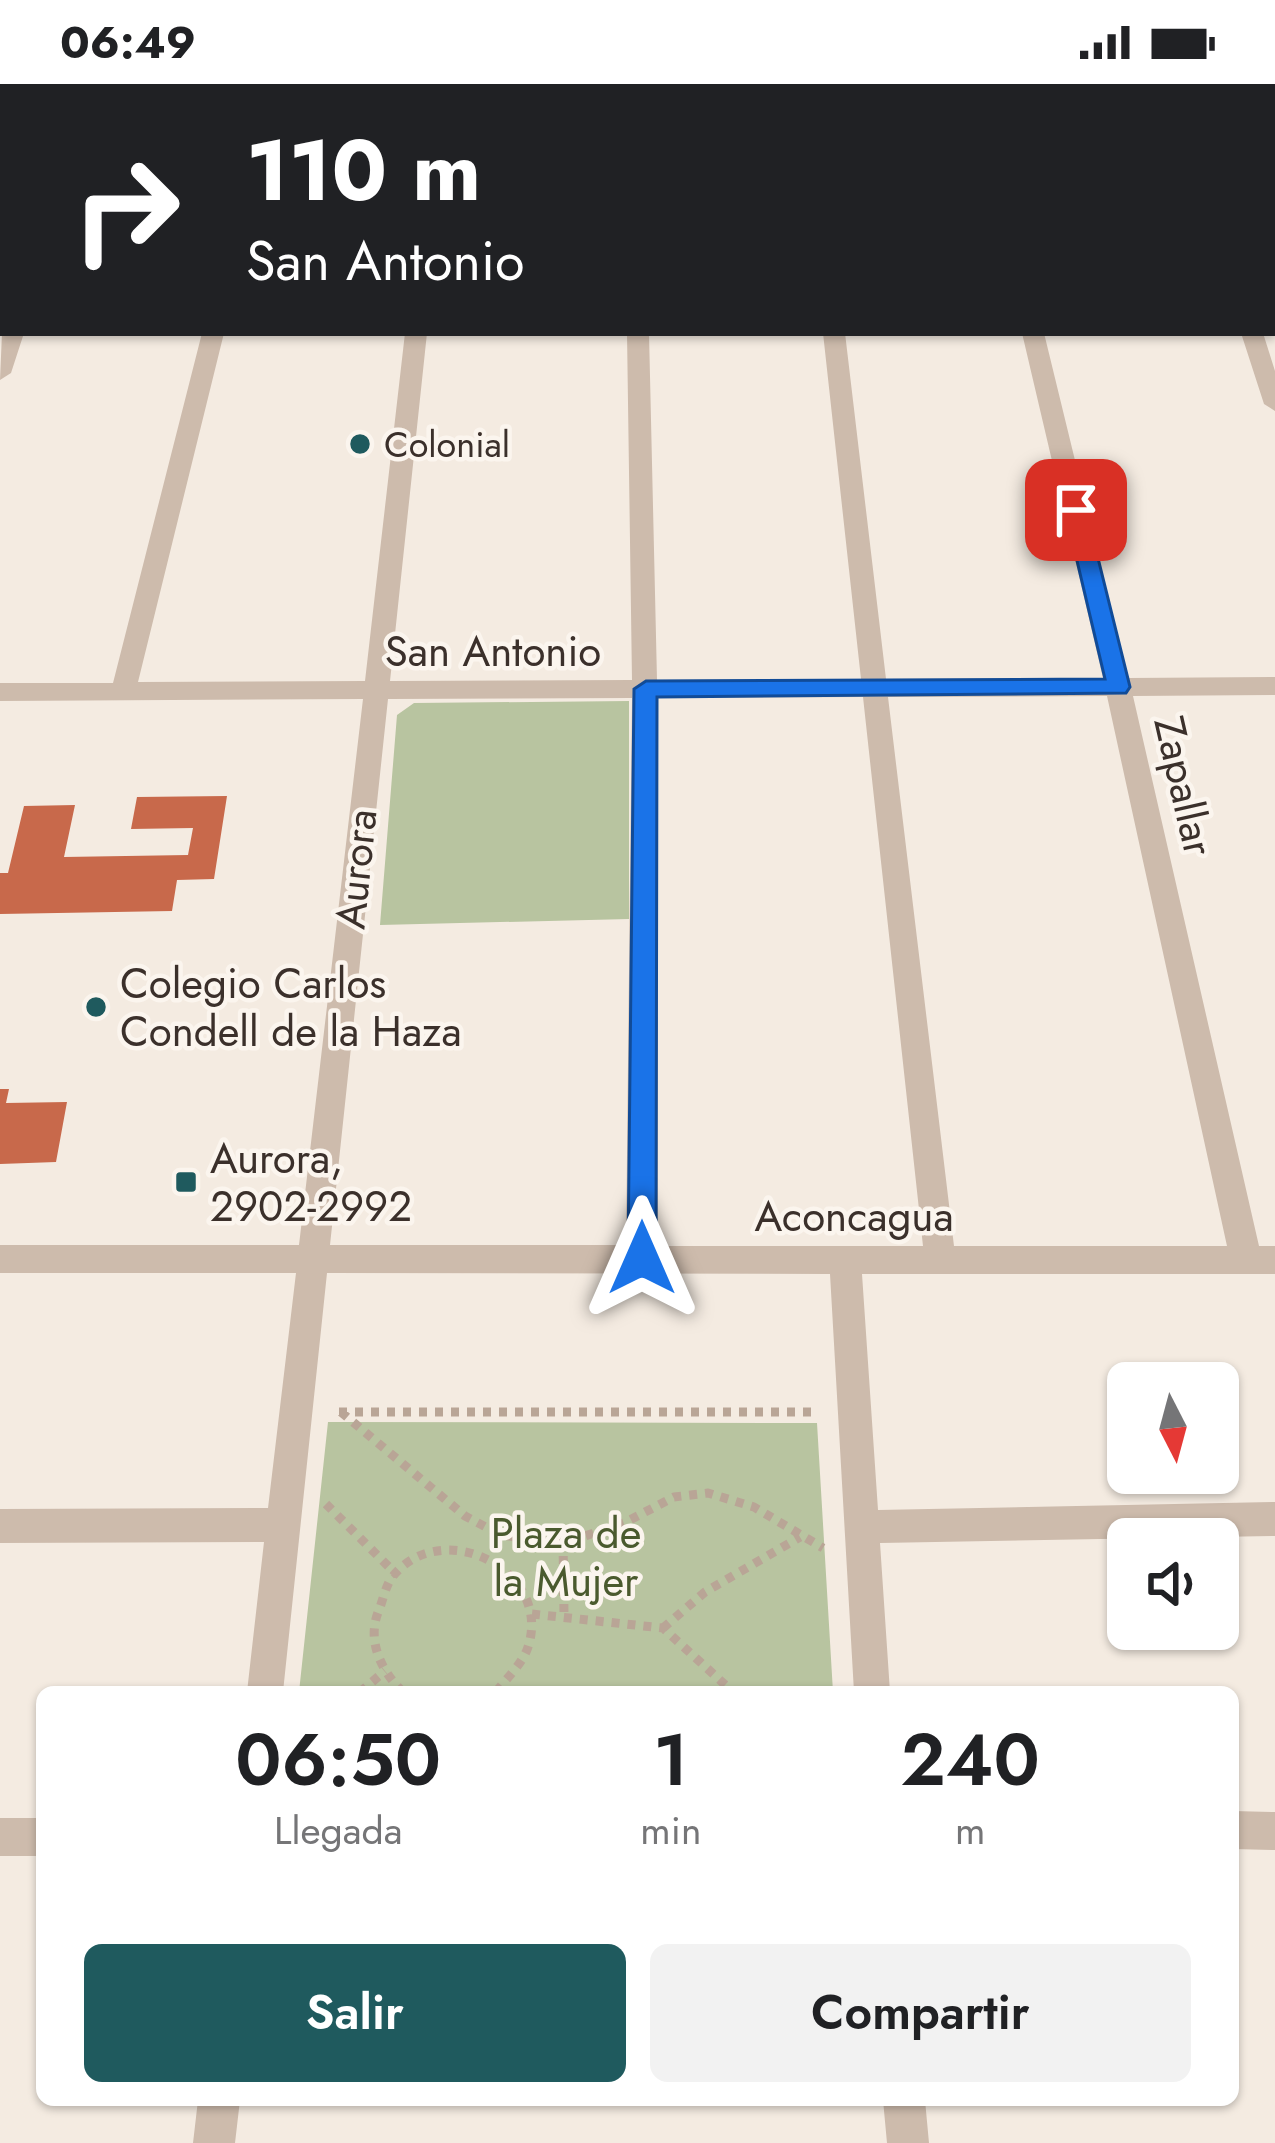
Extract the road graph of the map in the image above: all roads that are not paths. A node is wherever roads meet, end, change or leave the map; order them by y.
1 (12, 336) edge
2 (213, 336) edge
3 (416, 336) edge
4 (638, 336) edge
5 (834, 336) edge
6 (1034, 336) edge
7 (1253, 336) edge
8 (0, 373) edge
9 (1275, 404) edge
10 (1275, 686) edge
11 (1118, 687) junction
12 (877, 688) junction
13 (646, 689) junction
14 (376, 691) junction
15 (0, 692) edge
16 (123, 692) junction
17 (313, 1257) junction
18 (642, 1258) junction
19 (940, 1258) junction
20 (0, 1259) edge
21 (845, 1259) junction
22 (1260, 1260) edge
23 (1275, 1519) edge
24 (284, 1525) junction
25 (0, 1526) edge
26 (861, 1527) junction
27 (266, 1686) edge
28 (872, 1686) edge
29 (1239, 1830) edge
30 (1275, 1831) edge
31 (0, 1837) edge
32 (36, 1837) edge
33 (218, 2106) edge
34 (905, 2106) edge
35 (214, 2143) edge
36 (908, 2143) edge

1 - 8 street
2 - 16 street
3 - 14 street, Aurora
4 - 13 street
5 - 12 street
6 - 11 street, Zapallar
7 - 9 street
10 - 11 street, San Antonio
11 - 12 street, San Antonio
11 - 22 street, Zapallar
12 - 13 street, San Antonio
12 - 19 street
13 - 14 street, San Antonio
13 - 18 street
14 - 16 street, San Antonio
14 - 17 street, Aurora
15 - 16 street, San Antonio
17 - 18 street, Aconcagua
17 - 20 street, Aconcagua
17 - 24 street, Aurora
18 - 21 street, Aconcagua
19 - 21 street, Aconcagua
19 - 22 street, Aconcagua
21 - 26 street
23 - 26 street
24 - 25 street
24 - 27 street, Aurora
26 - 28 street
29 - 30 street
31 - 32 street
33 - 35 street
34 - 36 street

